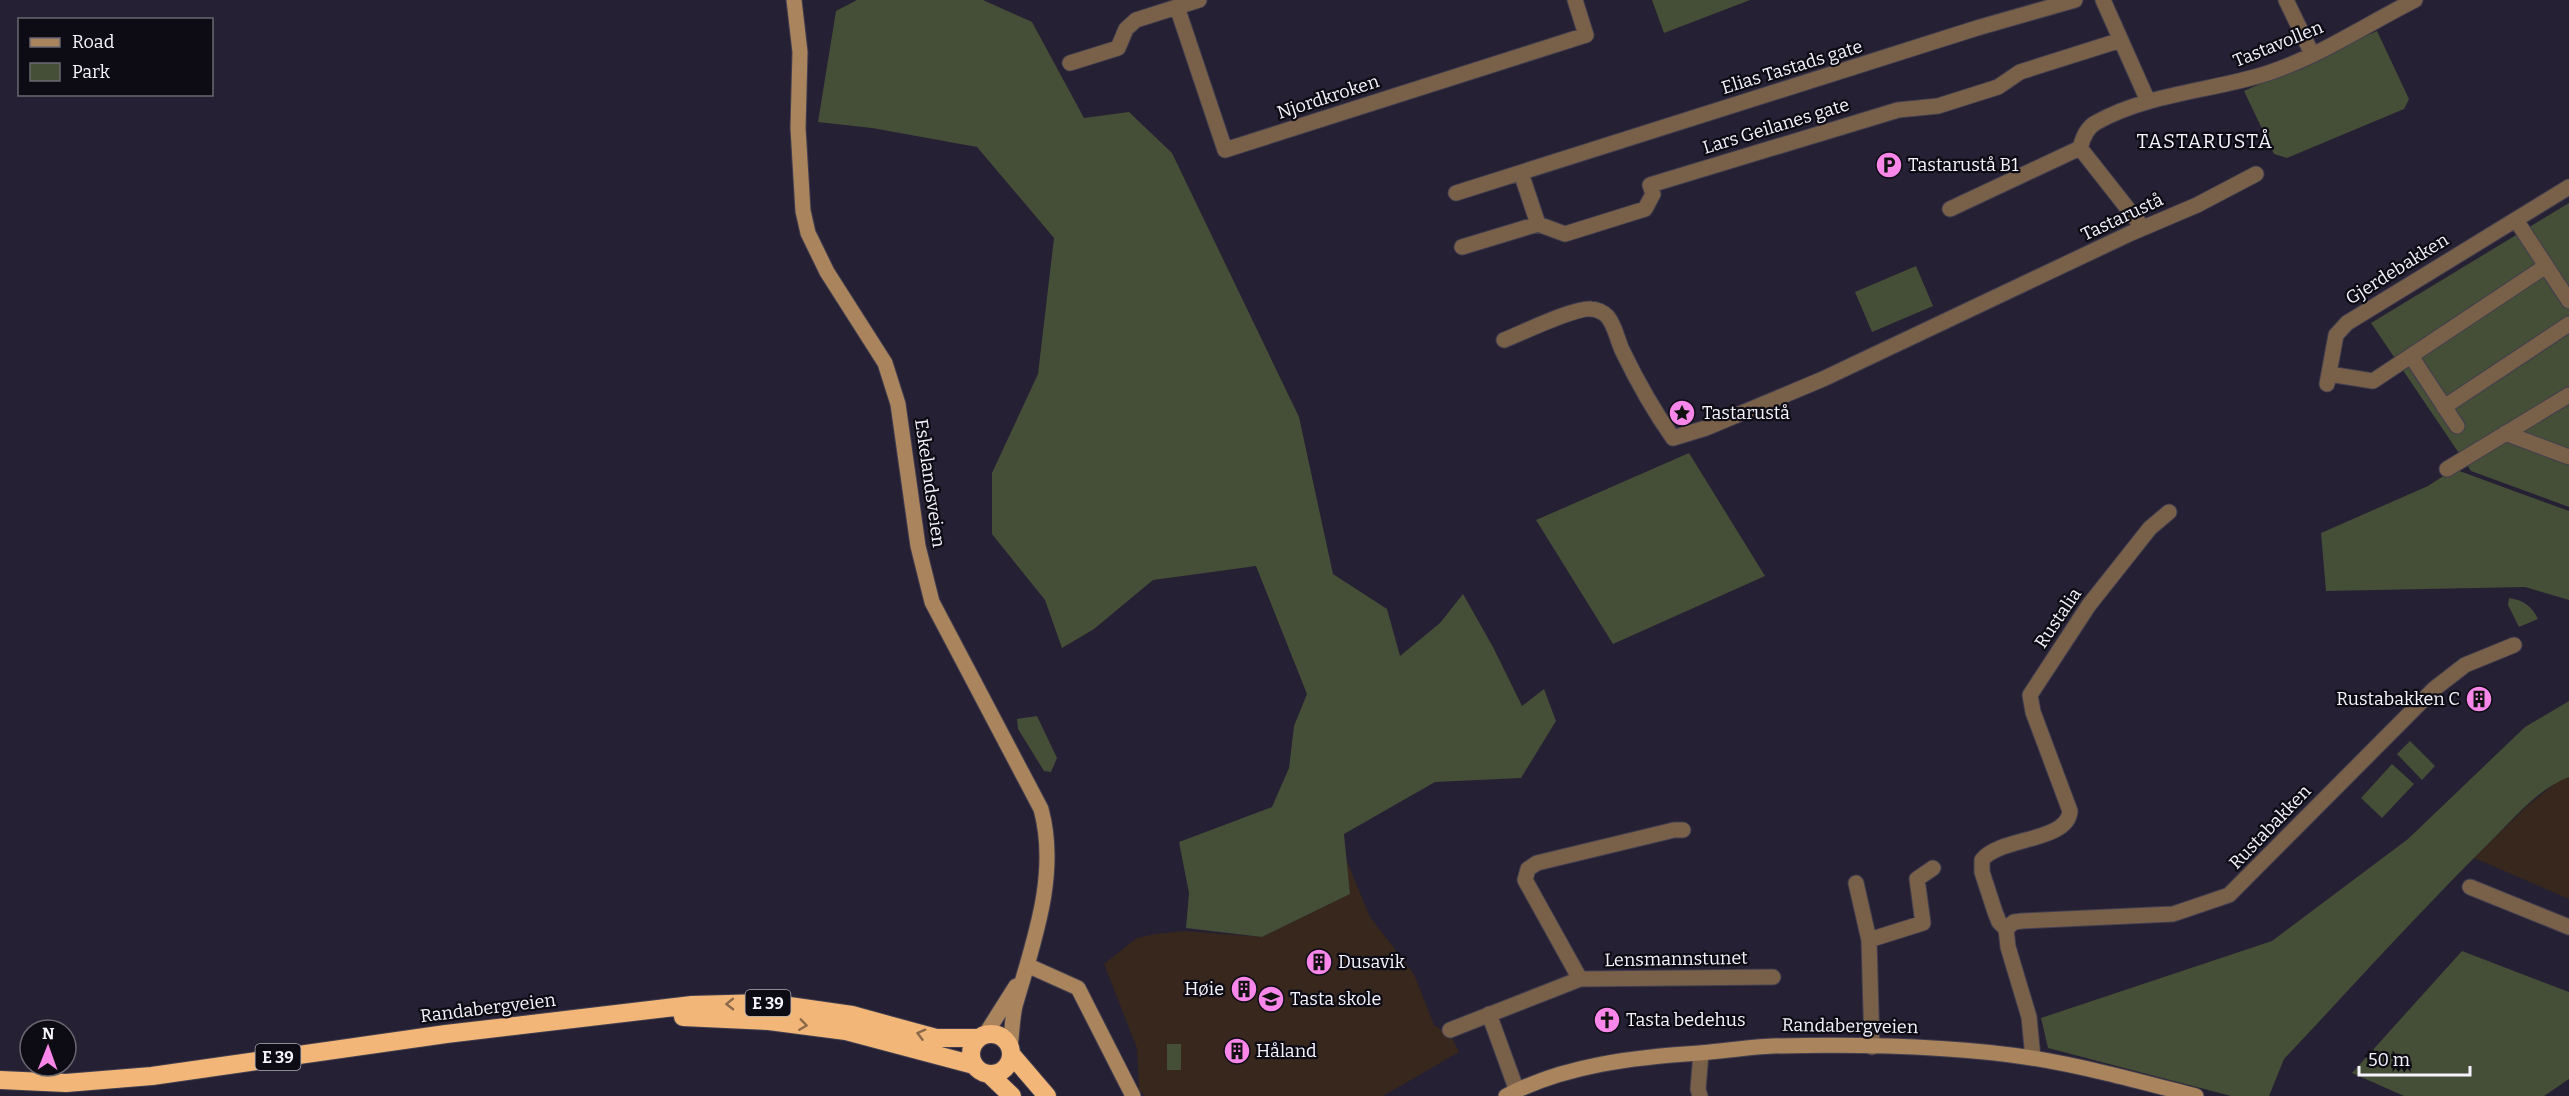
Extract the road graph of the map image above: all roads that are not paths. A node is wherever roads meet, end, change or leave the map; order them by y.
1 (795, 0) edge
2 (1199, 0) edge
3 (1575, 0) edge
4 (2075, 0) edge
5 (2103, 0) edge
6 (2286, 0) edge
7 (2415, 0) edge
8 (1178, 7) junction
9 (2121, 40) junction
10 (2312, 54) junction
11 (1071, 63) dead end
12 (2148, 101) junction
13 (2080, 148) junction
14 (1521, 173) junction
15 (2256, 174) dead end
16 (2569, 187) edge
17 (1456, 194) dead end
18 (1950, 210) dead end
19 (2516, 220) junction
20 (1538, 224) junction
21 (2143, 228) junction
22 (1461, 248) dead end
23 (2546, 266) junction
24 (2569, 301) edge
25 (2569, 324) edge
26 (1504, 340) dead end
27 (2411, 356) junction
28 (2569, 395) edge
29 (2444, 407) junction
30 (2457, 426) dead end
31 (2505, 433) junction
32 (2569, 457) edge
33 (2447, 468) dead end
34 (2169, 512) dead end
35 (2514, 645) dead end
36 (1683, 830) dead end
37 (1934, 868) dead end
38 (1856, 883) dead end
39 (2470, 887) dead end
40 (2569, 927) edge
41 (2007, 929) junction
42 (1869, 940) junction
43 (1029, 966) junction
44 (1773, 977) dead end
45 (1581, 979) junction
46 (1489, 1014) junction
47 (1450, 1030) dead end
48 (982, 1036) junction
49 (1872, 1047) junction
50 (1011, 1051) junction
51 (1701, 1053) junction
52 (2033, 1058) junction
53 (981, 1070) junction
54 (0, 1080) edge
55 (0, 1090) edge
56 (55, 1091) edge
57 (81, 1091) edge
58 (1511, 1093) edge
59 (1012, 1096) edge
60 (1047, 1096) edge
61 (1133, 1096) edge
62 (1700, 1096) edge
63 (2196, 1096) edge

1 - 43 main road, Eskelandsveien
2 - 8 street
3 - 8 street, Njordkroken
4 - 14 street, Elias Tastads gate
5 - 9 street
6 - 10 street
7 - 10 street, Tastavollen
8 - 11 street
9 - 12 street
9 - 20 street, Lars Geilanes gate
10 - 12 street, Tastavollen
12 - 13 street, Tastavollen
13 - 18 street
13 - 21 street
14 - 17 street, Elias Tastads gate
14 - 20 street
15 - 21 street, Tastarustå
16 - 19 street, Gjerdebakken
19 - 23 street
19 - 27 street, Gjerdebakken
20 - 22 street
21 - 26 street, Tastarustå
23 - 24 street
23 - 27 street, Gjerdebakken
25 - 29 street
27 - 29 street
28 - 31 street
29 - 30 street
31 - 32 street
31 - 33 street
34 - 41 street, Rustalia
35 - 41 street, Rustabakken
36 - 45 street, Lensmannstunet
37 - 42 street
38 - 42 street
39 - 40 street
41 - 52 street
42 - 49 street
43 - 48 main road
43 - 50 main road
43 - 61 main road
44 - 45 street, Lensmannstunet
45 - 46 street, Lensmannstunet
46 - 47 street, Lensmannstunet
46 - 58 street
48 - 50 highway, E 39
48 - 53 highway
48 -> 57 highway, Randabergveien / E 39
49 - 51 main road, Randabergveien
49 - 52 main road, Randabergveien
50 - 53 highway
50 - 60 highway, E 39
51 - 58 main road, Randabergveien
51 - 62 street
52 - 63 main road, Randabergveien
57 -> 53 highway, Randabergveien / E 39
53 - 59 highway, E 39
54 - 56 highway, Randabergveien / E 39
55 - 56 highway, Randabergveien / E 39
56 - 57 highway, Randabergveien / E 39

